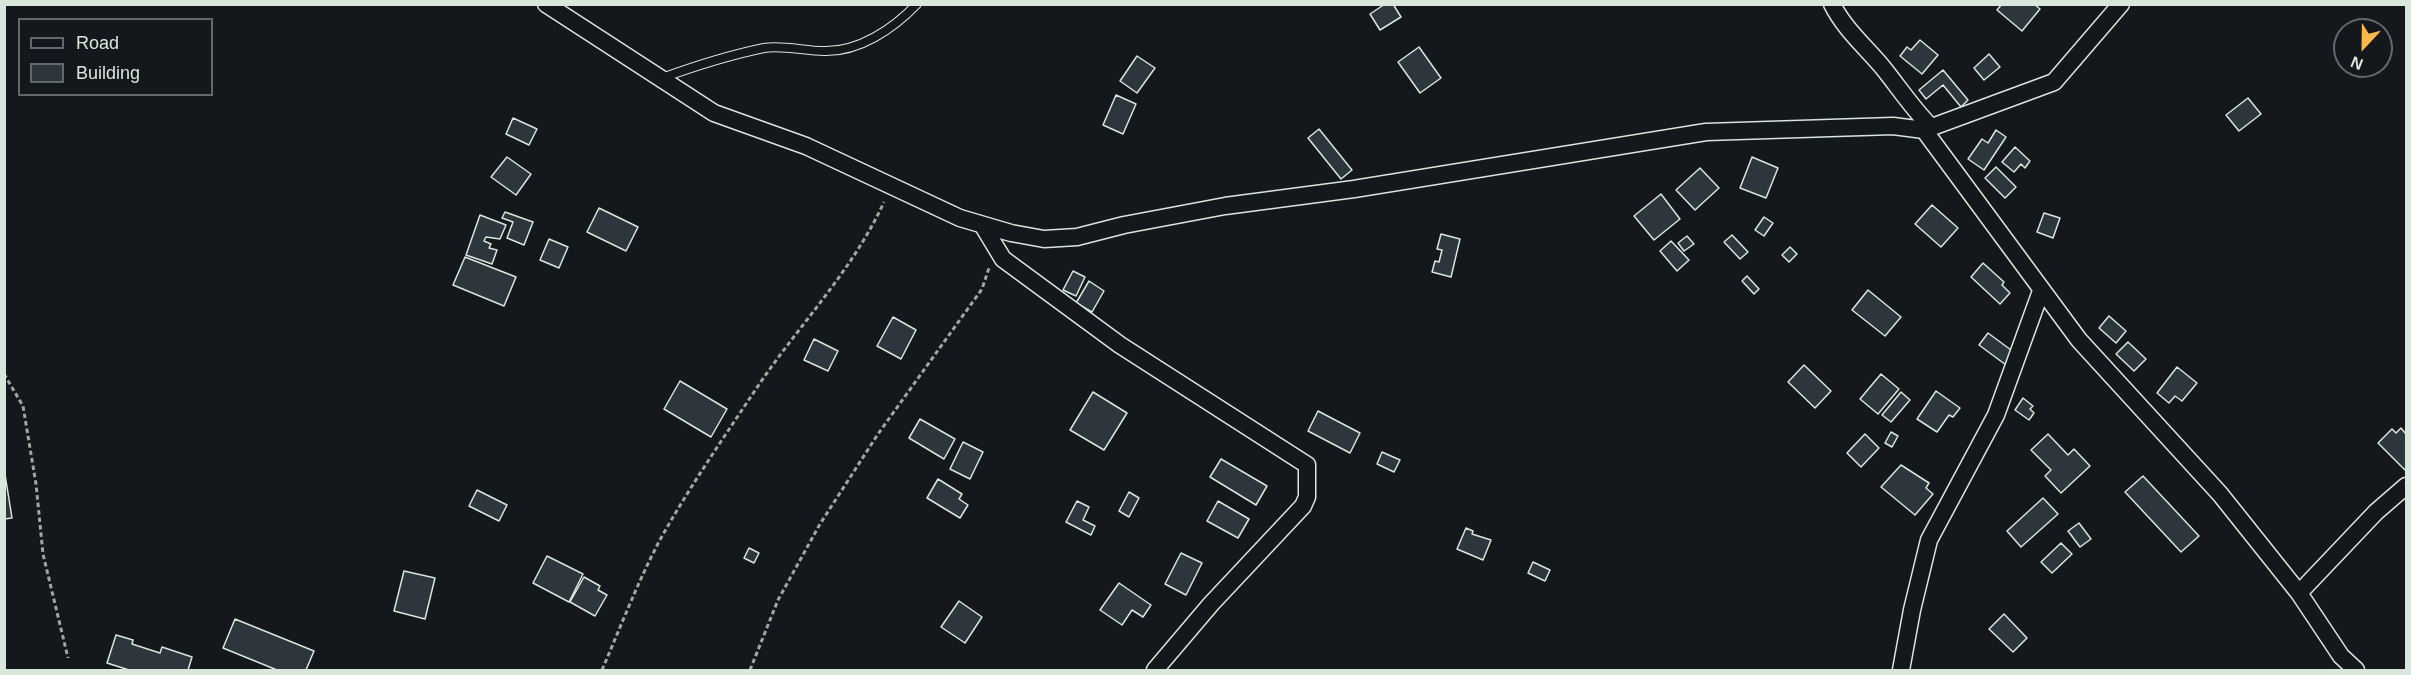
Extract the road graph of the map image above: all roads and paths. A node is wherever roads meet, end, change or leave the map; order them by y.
1 (546, 4) edge
2 (917, 4) edge
3 (1832, 4) edge
4 (2121, 4) edge
5 (662, 78) junction
6 (1927, 129) junction
7 (891, 186) junction
8 (983, 226) junction
9 (993, 246) junction
10 (2041, 291) junction
11 (4, 374) edge
12 (2406, 486) edge
13 (2299, 593) junction
14 (68, 658) dead end
15 (602, 670) edge
16 (750, 670) edge
17 (1155, 670) edge
18 (1901, 670) edge
19 (2356, 670) edge

1 - 5 street
2 - 5 lane
3 - 6 street
4 - 6 street
5 - 7 street
6 - 8 street
6 - 10 street
7 - 8 street
7 - 15 path
8 - 9 street
9 - 16 path
9 - 17 street
10 - 13 street
10 - 18 street
11 - 14 path
12 - 13 street
13 - 19 street

